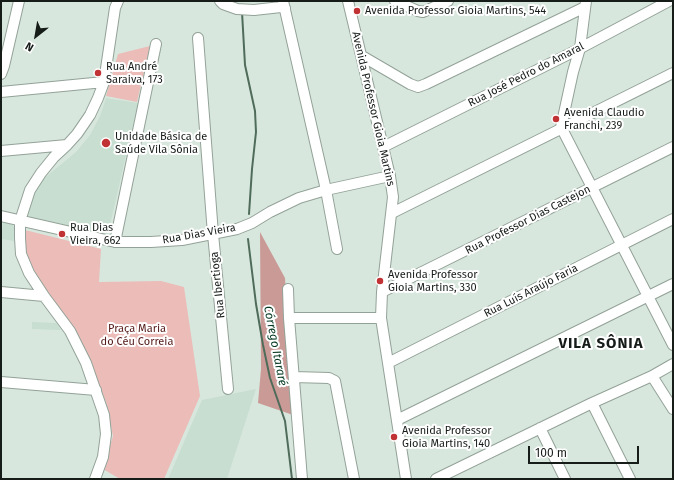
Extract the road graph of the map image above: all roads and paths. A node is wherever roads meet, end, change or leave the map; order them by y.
1 (19, 1) edge
2 (118, 1) edge
3 (220, 1) edge
4 (348, 1) edge
5 (395, 1) edge
6 (448, 1) edge
7 (669, 1) edge
8 (284, 4) edge
9 (582, 5) edge
10 (233, 6) edge
11 (258, 6) edge
12 (650, 6) edge
13 (198, 38) dead end
14 (156, 44) dead end
15 (577, 50) junction
16 (362, 56) junction
17 (673, 72) edge
18 (1, 74) edge
19 (104, 82) junction
20 (1, 92) edge
21 (561, 127) junction
22 (67, 145) junction
23 (383, 147) junction
24 (673, 147) edge
25 (1, 152) edge
26 (390, 176) junction
27 (593, 187) junction
28 (326, 190) junction
29 (392, 213) junction
30 (1, 216) edge
31 (673, 219) edge
32 (20, 221) junction
33 (213, 234) junction
34 (115, 242) junction
35 (621, 245) junction
36 (337, 249) dead end
37 (673, 284) edge
38 (288, 289) dead end
39 (1, 292) edge
40 (382, 292) junction
41 (44, 296) junction
42 (648, 297) junction
43 (289, 318) junction
44 (381, 318) junction
45 (673, 345) edge
46 (388, 363) junction
47 (673, 364) edge
48 (652, 376) junction
49 (294, 377) junction
50 (1, 382) edge
51 (228, 389) dead end
52 (96, 390) junction
53 (592, 403) junction
54 (673, 409) edge
55 (397, 420) junction
56 (540, 428) junction
57 (95, 479) edge
58 (302, 479) edge
59 (354, 479) edge
60 (406, 479) edge
61 (436, 479) edge
62 (565, 479) edge
63 (630, 479) edge

1 - 18 street
2 - 19 street
3 - 10 street
4 - 16 street, Avenida Professor Gioia Martins
5 - 6 street
7 - 12 street, Rua José Pedro do Amaral
8 - 11 street
8 - 28 street
9 - 15 street
9 - 16 street
10 - 11 street
12 - 15 street, Rua José Pedro do Amaral
13 - 33 street, Rua Ibertioga
14 - 34 street
15 - 21 street
15 - 23 street, Rua José Pedro do Amaral
16 - 23 street, Avenida Professor Gioia Martins
17 - 21 street
19 - 20 street
19 - 22 street
21 - 27 street
21 - 29 street
22 - 25 street
22 - 32 street
23 - 26 street, Avenida Professor Gioia Martins
24 - 27 street, Rua Professor Dias Castejon
26 - 28 street, Rua Dias Vieira
26 - 29 street, Avenida Professor Gioia Martins
27 - 35 street
27 - 40 street, Rua Professor Dias Castejon
28 - 33 street, Rua Dias Vieira
28 - 36 street
29 - 40 street, Avenida Professor Gioia Martins
30 - 32 street, Rua Dias Vieira
31 - 35 street, Rua Luís Araújo Faria
32 - 34 street, Rua Dias Vieira
32 - 41 street
33 - 34 street, Rua Dias Vieira
33 - 51 street, Rua Ibertioga
35 - 42 street
35 - 46 street, Rua Luís Araújo Faria
37 - 42 street
38 - 43 street
39 - 41 street
40 - 44 street, Avenida Professor Gioia Martins
41 - 52 street
42 - 45 street
42 - 55 street
43 - 44 street
43 - 49 street
44 - 46 street, Avenida Professor Gioia Martins
46 - 55 street, Avenida Professor Gioia Martins
47 - 48 street
48 - 53 street
48 - 54 street
49 - 58 street
49 - 59 street
50 - 52 street
52 - 57 street
53 - 56 street
53 - 63 street
55 - 60 street, Avenida Professor Gioia Martins
56 - 61 street
56 - 62 street

